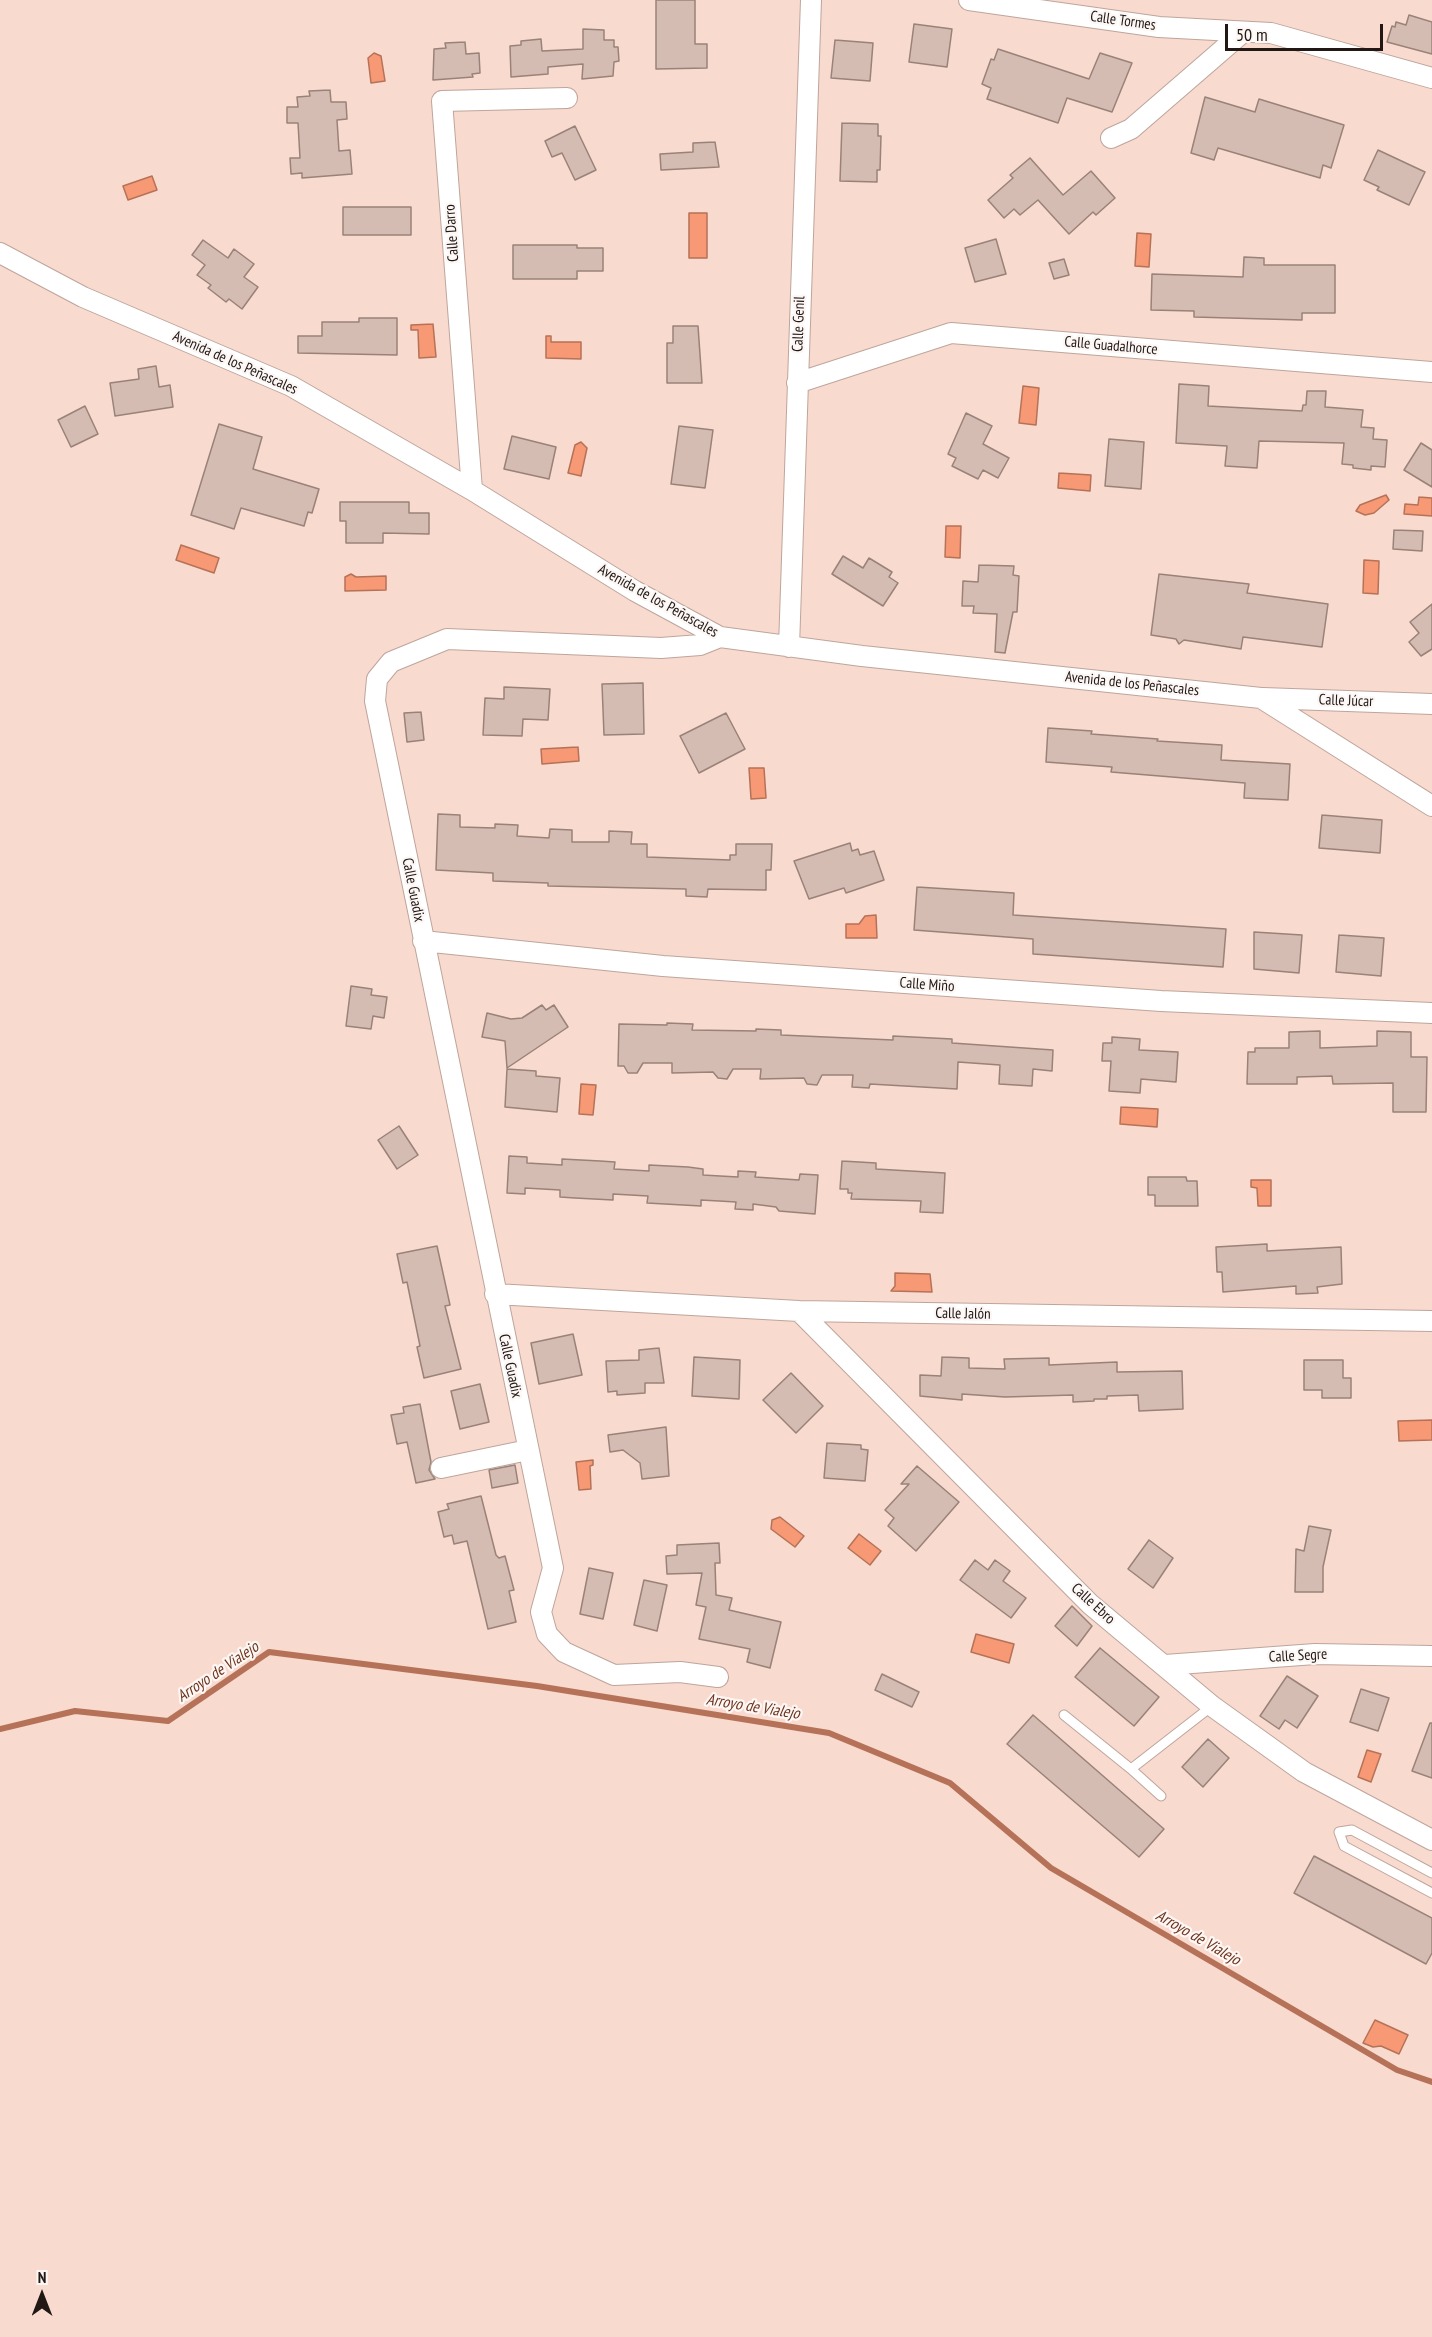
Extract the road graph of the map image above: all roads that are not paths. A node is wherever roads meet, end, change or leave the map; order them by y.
1 (811, 0) edge
2 (969, 0) edge
3 (1242, 33) junction
4 (1432, 78) edge
5 (567, 98) dead end
6 (1111, 138) dead end
7 (0, 253) edge
8 (1432, 372) edge
9 (797, 383) junction
10 (472, 490) junction
11 (720, 637) junction
12 (789, 647) junction
13 (1261, 698) junction
14 (1432, 704) edge
15 (1432, 806) edge
16 (423, 941) junction
17 (1432, 1013) edge
18 (495, 1294) junction
19 (799, 1311) junction
20 (1432, 1322) edge
21 (528, 1450) junction
22 (441, 1468) dead end
23 (1432, 1656) edge
24 (1165, 1665) junction
25 (718, 1677) dead end
26 (1212, 1706) junction
27 (1064, 1715) dead end
28 (1131, 1769) junction
29 (1161, 1796) dead end
30 (1432, 1840) edge
31 (1432, 1873) edge
32 (1432, 1893) edge

1 - 9 street, Calle Genil
2 - 3 street, Calle Tormes
3 - 4 street, Calle Tormes
3 - 6 street
5 - 10 street, Calle Darro
7 - 10 street, Avenida de los Peñascales
8 - 9 street, Calle Guadalhorce
9 - 12 street, Calle Genil
10 - 11 street, Avenida de los Peñascales
11 - 12 street, Avenida de los Peñascales
11 - 16 street, Calle Guadix
12 - 13 street, Avenida de los Peñascales
13 - 14 street, Calle Júcar
13 - 15 street, Avenida de los Peñascales
16 - 17 street, Calle Miño
16 - 18 street, Calle Guadix
18 - 19 street, Calle Jalón
18 - 21 street, Calle Guadix
19 - 20 street, Calle Jalón
19 - 24 street, Calle Ebro
21 - 22 street
21 - 25 street, Calle Guadix
23 - 24 street, Calle Segre
24 - 26 street, Calle Ebro
26 - 28 lane
26 - 30 street, Calle Ebro
27 - 28 lane
28 - 29 lane
31 - 32 lane

